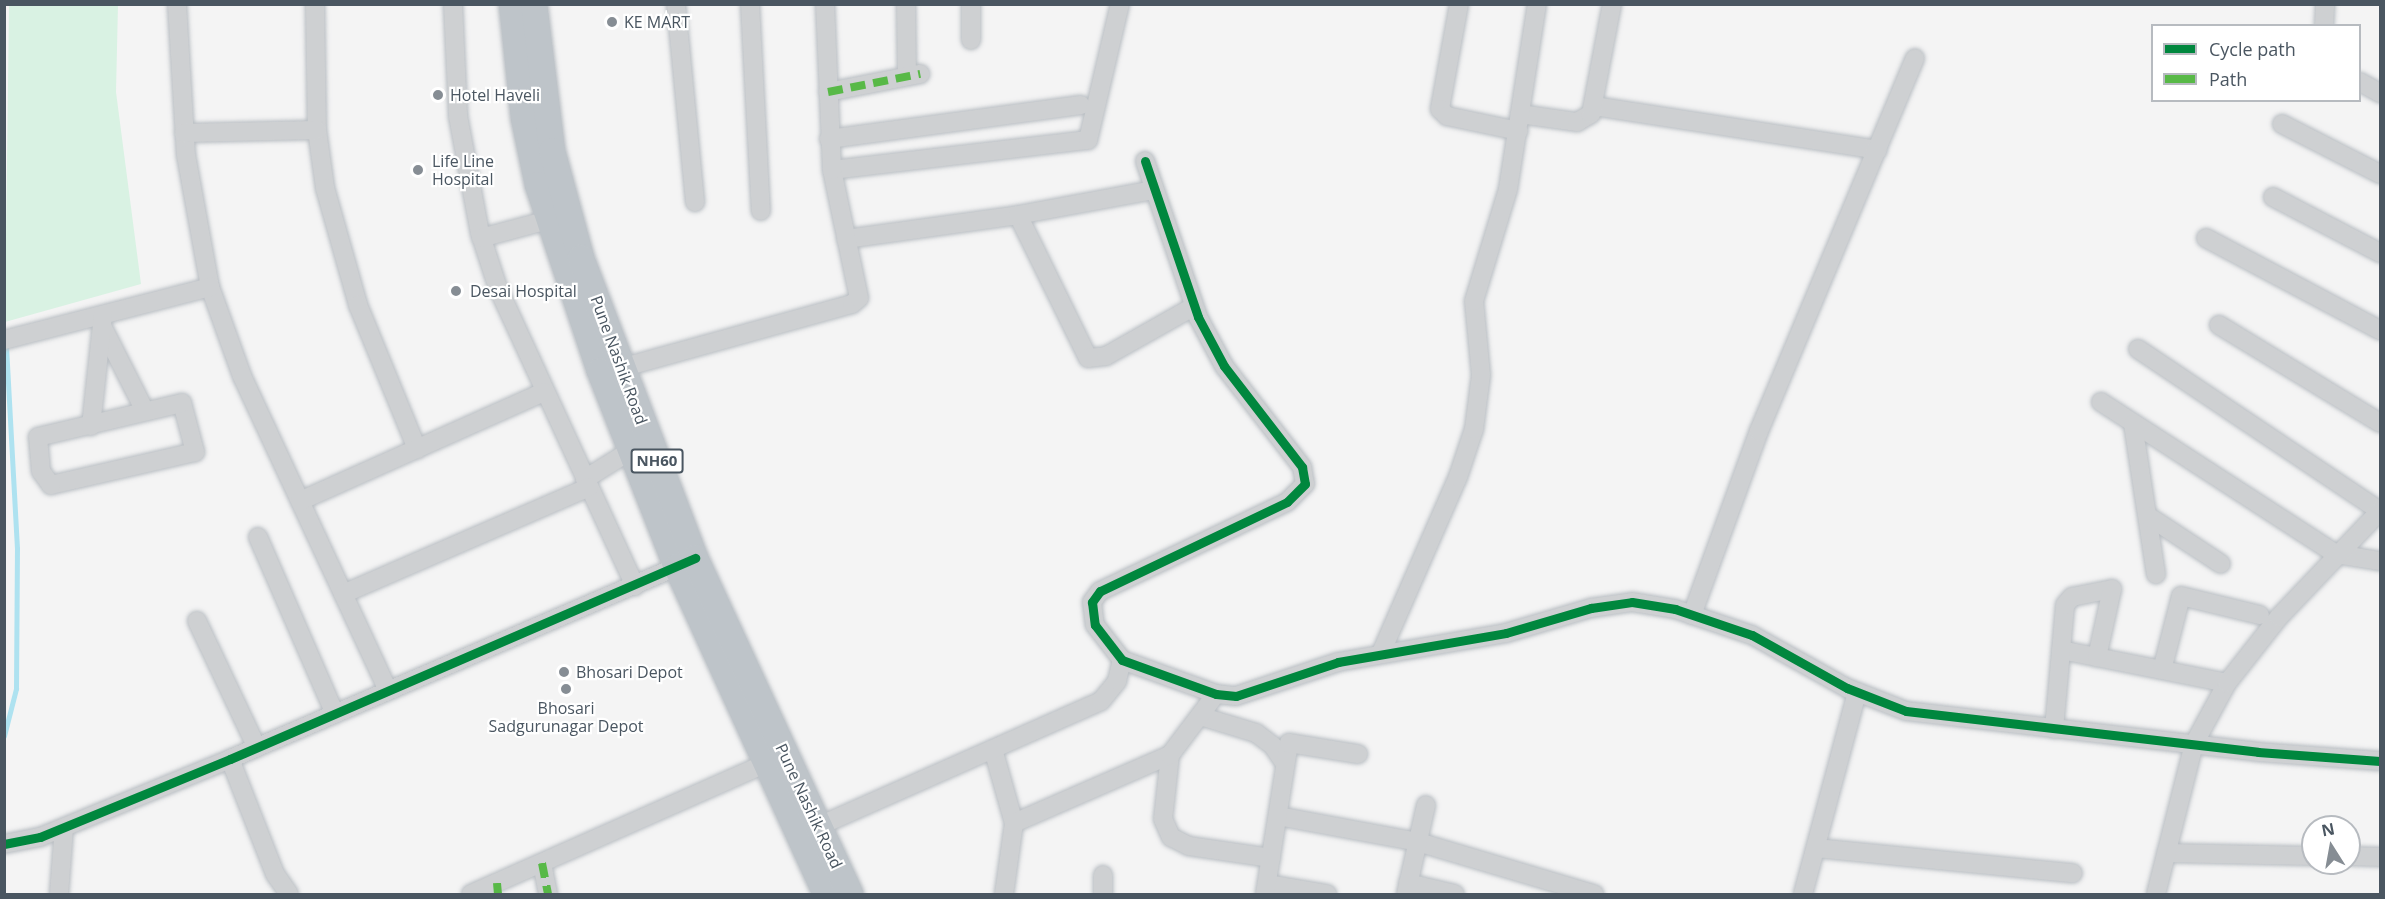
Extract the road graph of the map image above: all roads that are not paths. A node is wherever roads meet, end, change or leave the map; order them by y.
1 (177, 4) edge
2 (315, 4) edge
3 (453, 4) edge
4 (512, 4) edge
5 (534, 4) edge
6 (676, 4) edge
7 (750, 4) edge
8 (825, 4) edge
9 (906, 4) edge
10 (971, 4) edge
11 (1120, 4) edge
12 (1459, 4) edge
13 (1537, 4) edge
14 (1612, 4) edge
15 (2325, 4) edge
16 (2324, 24) edge
17 (971, 40) dead end
18 (1915, 58) dead end
19 (2361, 83) edge
20 (828, 92) junction
21 (2380, 93) edge
22 (1081, 105) dead end
23 (1594, 106) junction
24 (1519, 123) junction
25 (2282, 124) dead end
26 (317, 130) junction
27 (184, 133) junction
28 (829, 139) junction
29 (1878, 150) junction
30 (1145, 161) dead end
31 (832, 170) junction
32 (2380, 174) edge
33 (1153, 190) junction
34 (2273, 197) dead end
35 (695, 202) dead end
36 (761, 211) dead end
37 (1018, 215) junction
38 (548, 220) junction
39 (481, 238) junction
40 (2205, 238) dead end
41 (846, 239) junction
42 (2380, 253) edge
43 (210, 287) junction
44 (1193, 307) junction
45 (102, 320) junction
46 (2219, 325) dead end
47 (2380, 330) edge
48 (4, 340) edge
49 (2138, 349) dead end
50 (621, 368) junction
51 (544, 392) junction
52 (2101, 402) dead end
53 (146, 411) junction
54 (2380, 423) edge
55 (2133, 424) junction
56 (91, 426) junction
57 (417, 449) junction
58 (630, 451) junction
59 (587, 483) junction
60 (300, 501) junction
61 (2380, 511) edge
62 (2148, 516) junction
63 (258, 537) dead end
64 (2336, 554) junction
65 (2380, 561) edge
66 (686, 563) junction
67 (2221, 564) dead end
68 (2156, 574) dead end
69 (634, 586) junction
70 (343, 594) junction
71 (1692, 615) junction
72 (2260, 615) dead end
73 (197, 621) dead end
74 (2061, 650) junction
75 (1382, 653) junction
76 (2097, 657) junction
77 (1122, 660) junction
78 (2162, 670) junction
79 (2227, 683) junction
80 (388, 691) junction
81 (1857, 693) junction
82 (1216, 694) junction
83 (335, 714) junction
84 (1200, 716) junction
85 (2054, 729) junction
86 (2194, 744) junction
87 (257, 748) junction
88 (993, 749) junction
89 (1358, 754) dead end
90 (1170, 755) junction
91 (230, 759) junction
92 (2380, 761) edge
93 (765, 764) junction
94 (1285, 764) junction
95 (1426, 805) dead end
96 (1278, 816) junction
97 (1014, 823) junction
98 (819, 826) junction
99 (64, 828) junction
100 (1418, 842) junction
101 (4, 844) edge
102 (1816, 848) junction
103 (2166, 853) junction
104 (2301, 856) edge
105 (2361, 856) edge
106 (2380, 857) edge
107 (1271, 858) junction
108 (542, 863) junction
109 (2073, 873) dead end
110 (1103, 875) dead end
111 (498, 889) edge
112 (1266, 889) edge
113 (1407, 889) edge
114 (59, 894) edge
115 (289, 894) edge
116 (471, 894) edge
117 (549, 894) edge
118 (826, 894) edge
119 (850, 894) edge
120 (1004, 894) edge
121 (1103, 894) edge
122 (1327, 894) edge
123 (1455, 894) edge
124 (1594, 894) edge
125 (1803, 894) edge
126 (2156, 894) edge

1 - 27 street
2 - 26 street
3 - 39 street
4 - 38 highway, Pune Nashik Road / NH60
5 - 50 highway, Pune Nashik Road / NH60
6 - 35 street
7 - 36 street
8 - 20 street
9 - 20 street
10 - 17 street
11 - 31 street
12 - 24 street
13 - 24 street
14 - 23 street
15 - 16 street
18 - 29 street
19 - 21 street
20 - 28 street
22 - 28 street
23 - 24 street
23 - 29 street
24 - 75 street
25 - 32 street
26 - 27 street
26 - 57 street
27 - 43 street
28 - 31 street
29 - 71 street
30 - 33 street
31 - 41 street
33 - 37 street
33 - 44 street
34 - 42 street
37 - 41 street
37 - 44 street
38 - 39 street
38 - 58 highway, Pune Nashik Road / NH60
39 - 51 street
40 - 47 street
41 - 50 street
43 - 45 street
43 - 60 street
44 - 77 street
45 - 48 street
45 - 53 street
45 - 56 street
46 - 54 street
49 - 61 street
50 - 66 highway, Pune Nashik Road / NH60
51 - 57 street
51 - 59 street
52 - 55 street
53 - 56 street
53 - 56 street
55 - 62 street
55 - 64 street
57 - 60 street
58 - 59 street
58 - 66 highway, Pune Nashik Road / NH60
59 - 69 street
59 - 70 street
60 - 70 street
61 - 64 street
62 - 67 street
62 - 68 street
63 - 83 street
64 - 65 street
64 - 79 street
66 - 69 street
66 - 93 highway, Pune Nashik Road / NH60
66 - 98 highway, Pune Nashik Road / NH60
69 - 80 street
70 - 80 street
71 - 75 street
71 - 81 street
72 - 78 street
73 - 87 street
74 - 76 street
74 - 76 street
74 - 85 street
75 - 82 street
76 - 78 street
77 - 82 street
77 - 88 street
78 - 79 street
79 - 86 street
80 - 83 street
81 - 85 street
81 - 102 street
82 - 84 street
83 - 87 street
84 - 90 street
84 - 94 street
85 - 86 street
86 - 92 street
86 - 103 street
87 - 91 street
88 - 97 street
88 - 98 street
89 - 94 street
90 - 97 street
90 - 107 street
91 - 99 street
91 - 115 street
93 - 108 street
93 - 118 highway, Pune Nashik Road / NH60
94 - 96 street
95 - 100 street
96 - 100 street
96 - 107 street
97 - 120 street
98 - 119 highway, Pune Nashik Road / NH60
99 - 101 street
99 - 114 street
100 - 113 street
100 - 124 street
102 - 109 street
102 - 125 street
103 - 104 street
103 - 126 street
105 - 106 street
107 - 112 street
108 - 111 street
108 - 117 street
110 - 121 street
111 - 116 street
112 - 122 street
113 - 123 street

